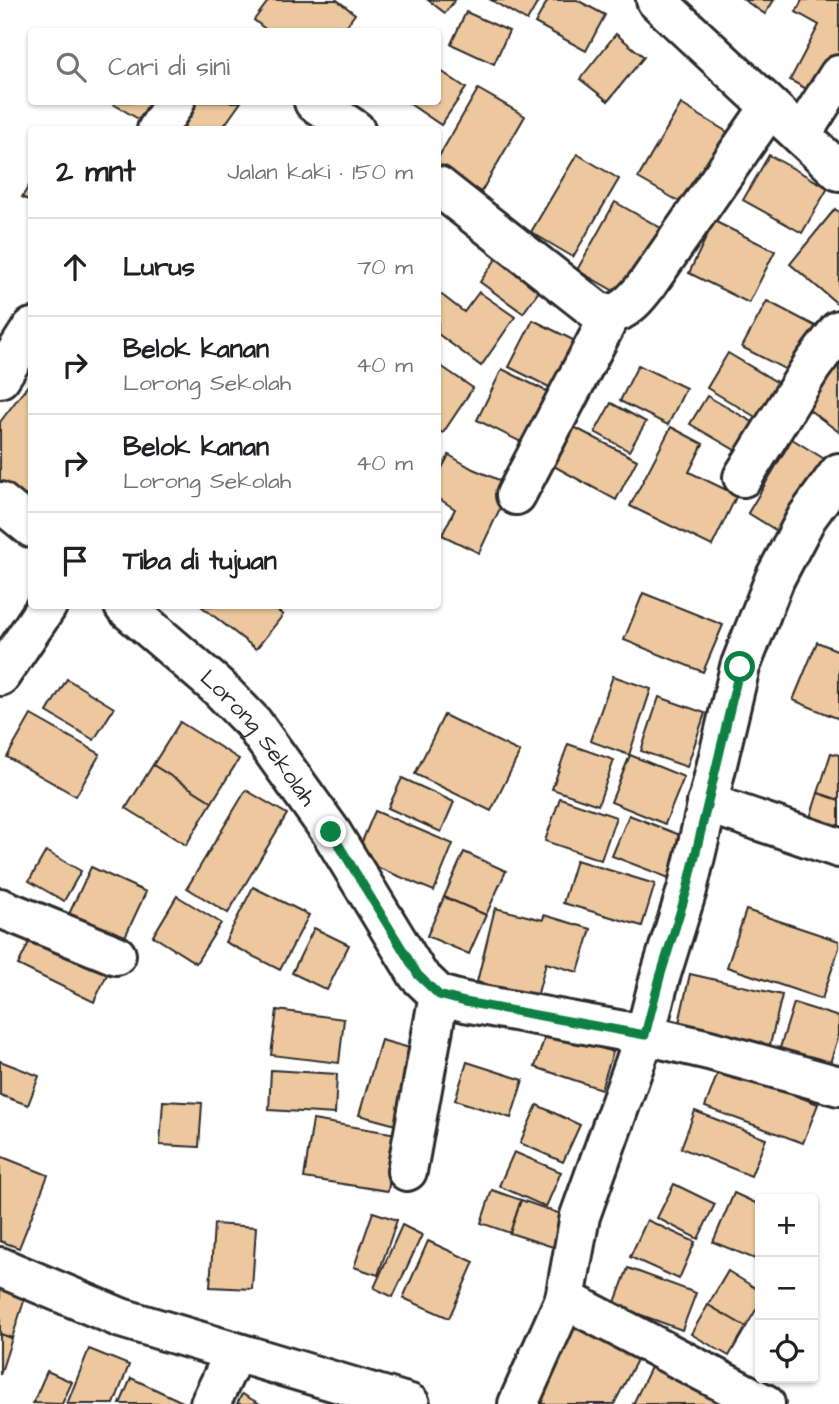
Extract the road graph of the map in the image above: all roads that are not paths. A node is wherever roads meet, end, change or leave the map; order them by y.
1 (662, 2) edge
2 (839, 75) edge
3 (173, 105) edge
4 (318, 105) edge
5 (770, 107) junction
6 (160, 126) edge
7 (349, 126) edge
8 (801, 135) junction
9 (839, 171) edge
10 (443, 200) edge
11 (611, 314) junction
12 (839, 330) edge
13 (28, 334) edge
14 (0, 378) edge
15 (839, 473) edge
16 (743, 477) dead end
17 (516, 495) dead end
18 (0, 502) edge
19 (28, 525) edge
20 (45, 609) edge
21 (127, 609) edge
22 (0, 676) edge
23 (707, 803) junction
24 (839, 848) edge
25 (0, 908) edge
26 (116, 955) dead end
27 (439, 995) junction
28 (645, 1035) junction
29 (839, 1086) edge
30 (407, 1171) dead end
31 (0, 1268) edge
32 (565, 1298) junction
33 (234, 1352) junction
34 (210, 1404) edge
35 (410, 1404) edge
36 (518, 1404) edge
37 (765, 1404) edge

1 - 5 street
2 - 8 street
3 - 6 street
4 - 7 street
5 - 8 street
5 - 11 street
8 - 9 street
10 - 11 street
11 - 17 street
12 - 16 street
13 - 14 street
15 - 23 street
18 - 19 street
20 - 22 street
21 - 27 street, Lorong Sekolah
23 - 24 street
23 - 28 street
25 - 26 street
27 - 28 street
27 - 30 street
28 - 29 street
28 - 32 street
31 - 33 street
32 - 36 street
32 - 37 street
33 - 34 street
33 - 35 street

